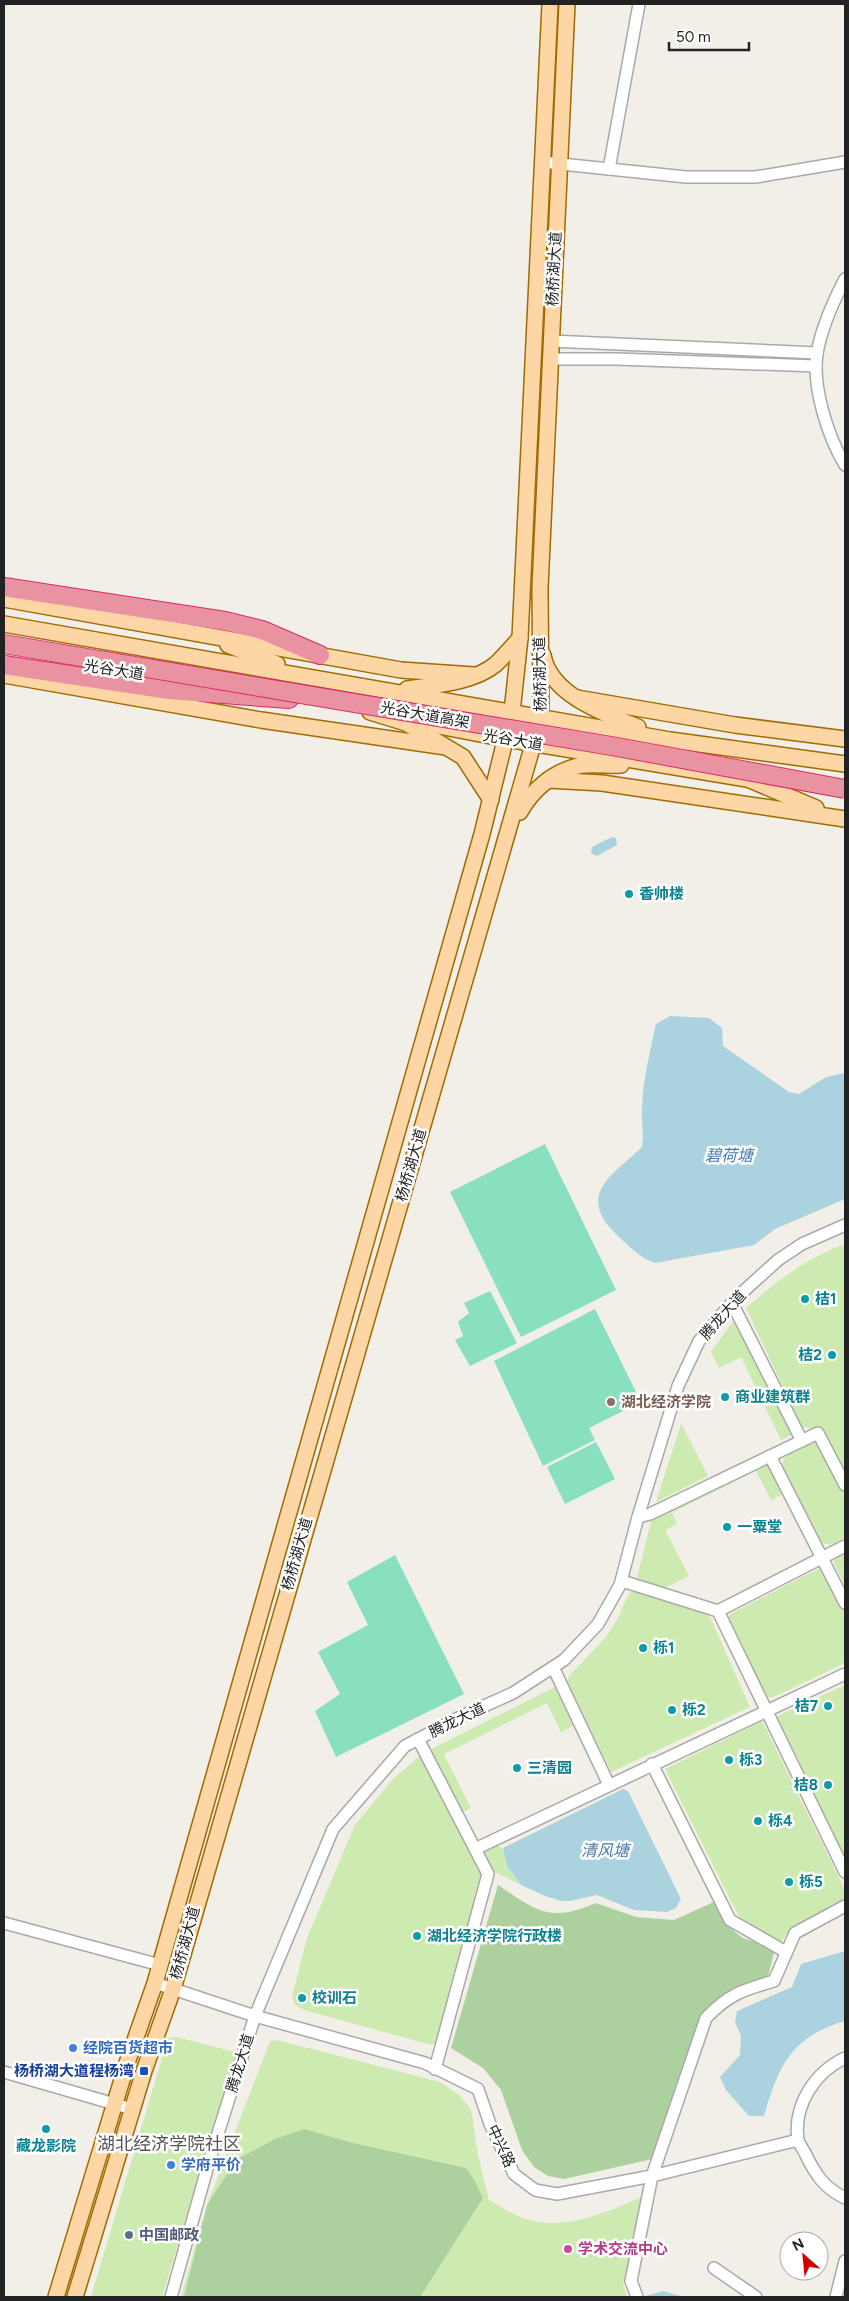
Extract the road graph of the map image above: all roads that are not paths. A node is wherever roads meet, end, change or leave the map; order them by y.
1 (550, 4) edge
2 (566, 4) edge
3 (639, 4) edge
4 (542, 162) junction
5 (845, 162) edge
6 (559, 165) junction
7 (609, 169) junction
8 (845, 279) edge
9 (551, 341) junction
10 (817, 353) junction
11 (550, 359) junction
12 (816, 366) junction
13 (845, 464) edge
14 (4, 587) edge
15 (4, 599) edge
16 (4, 624) edge
17 (195, 632) junction
18 (4, 634) edge
19 (539, 637) junction
20 (520, 638) junction
21 (4, 644) edge
22 (4, 651) edge
23 (320, 655) junction
24 (4, 664) edge
25 (4, 676) edge
26 (306, 676) junction
27 (474, 676) junction
28 (392, 691) junction
29 (577, 698) junction
30 (289, 699) junction
31 (370, 712) junction
32 (512, 712) junction
33 (541, 717) junction
34 (845, 739) edge
35 (506, 740) junction
36 (670, 740) junction
37 (534, 743) junction
38 (446, 747) junction
39 (841, 763) edge
40 (658, 765) junction
41 (845, 778) edge
42 (548, 780) junction
43 (748, 780) junction
44 (845, 790) edge
45 (491, 800) junction
46 (845, 819) edge
47 (508, 832) junction
48 (845, 1225) edge
49 (732, 1303) junction
50 (802, 1441) junction
51 (770, 1456) junction
52 (845, 1485) edge
53 (638, 1517) junction
54 (845, 1546) edge
55 (822, 1558) junction
56 (622, 1581) junction
57 (845, 1603) edge
58 (718, 1611) junction
59 (553, 1667) junction
60 (845, 1674) edge
61 (766, 1710) junction
62 (418, 1739) junction
63 (652, 1764) junction
64 (610, 1785) junction
65 (475, 1849) junction
66 (845, 1872) edge
67 (845, 1906) edge
68 (4, 1924) edge
69 (786, 1952) junction
70 (160, 1965) junction
71 (155, 1983) junction
72 (173, 1989) junction
73 (255, 2016) junction
74 (845, 2058) edge
75 (436, 2069) junction
76 (4, 2072) edge
77 (115, 2105) junction
78 (132, 2109) junction
79 (798, 2140) junction
80 (652, 2176) junction
81 (845, 2198) edge
82 (845, 2261) edge
83 (714, 2268) dead end
84 (56, 2297) edge
85 (75, 2297) edge
86 (171, 2297) edge
87 (637, 2297) edge
88 (756, 2297) edge
89 (836, 2297) edge

1 - 4 main road, 杨桥湖大道
2 - 6 main road, 杨桥湖大道
3 - 7 street
4 - 6 street
4 - 20 main road, 杨桥湖大道
5 - 7 street
6 - 7 street
6 - 9 main road, 杨桥湖大道
8 - 10 street
9 - 10 street
9 - 11 main road, 杨桥湖大道
10 - 12 street
11 - 12 street
11 - 19 main road, 杨桥湖大道
12 - 13 street
14 - 23 highway
15 - 17 main road
16 - 26 main road, 光谷大道
17 - 23 main road
17 - 26 main road
18 - 41 highway, 光谷大道高架
19 - 29 main road
19 - 33 main road, 杨桥湖大道
20 - 27 main road
20 - 32 main road, 杨桥湖大道
21 - 44 highway, 光谷大道高架, bridge
22 - 30 main road, 光谷大道
23 - 27 main road
24 - 30 highway
25 - 38 main road
26 - 28 main road, 光谷大道
27 - 28 main road
28 - 32 main road, 光谷大道
29 - 34 main road
29 - 36 main road
30 - 31 main road, 光谷大道
31 - 35 main road, 光谷大道
31 - 38 main road
32 - 33 main road, 光谷大道
32 - 35 main road, 杨桥湖大道
33 - 36 main road, 光谷大道
33 - 37 main road, 杨桥湖大道
35 - 37 main road, 光谷大道
35 - 45 main road, 杨桥湖大道
36 - 39 main road, 光谷大道
37 - 40 main road, 光谷大道
37 - 47 main road, 杨桥湖大道
38 - 45 main road
40 - 42 main road
40 - 43 main road, 光谷大道
42 - 46 main road
42 - 47 main road
43 - 44 main road, 光谷大道
43 - 46 main road
45 - 70 main road, 杨桥湖大道
47 - 72 main road, 杨桥湖大道
48 - 49 street, 腾龙大道
49 - 50 street
49 - 53 street, 腾龙大道
50 - 51 street
50 - 52 street
51 - 53 street
51 - 55 street
53 - 56 street, 腾龙大道
54 - 55 street
55 - 57 street
55 - 58 street
56 - 58 street
56 - 59 street, 腾龙大道
58 - 61 street
59 - 62 street, 腾龙大道
59 - 64 street
60 - 61 street
61 - 63 street
61 - 66 street
62 - 65 street
62 - 73 street, 腾龙大道
63 - 64 street
63 - 69 street
64 - 65 street
65 - 75 street
67 - 69 street
68 - 70 street
69 - 80 street
70 - 71 main road, 杨桥湖大道
71 - 72 street, 中兴路
71 - 77 main road, 杨桥湖大道
72 - 73 street, 中兴路
72 - 78 main road, 杨桥湖大道
73 - 75 street, 中兴路
73 - 86 street, 腾龙大道
74 - 79 street
75 - 80 street, 中兴路
76 - 77 street
77 - 78 street
77 - 84 main road, 杨桥湖大道
78 - 85 main road, 杨桥湖大道
79 - 80 street, 中兴路
79 - 81 street
80 - 87 street
82 - 89 street
83 - 88 street

